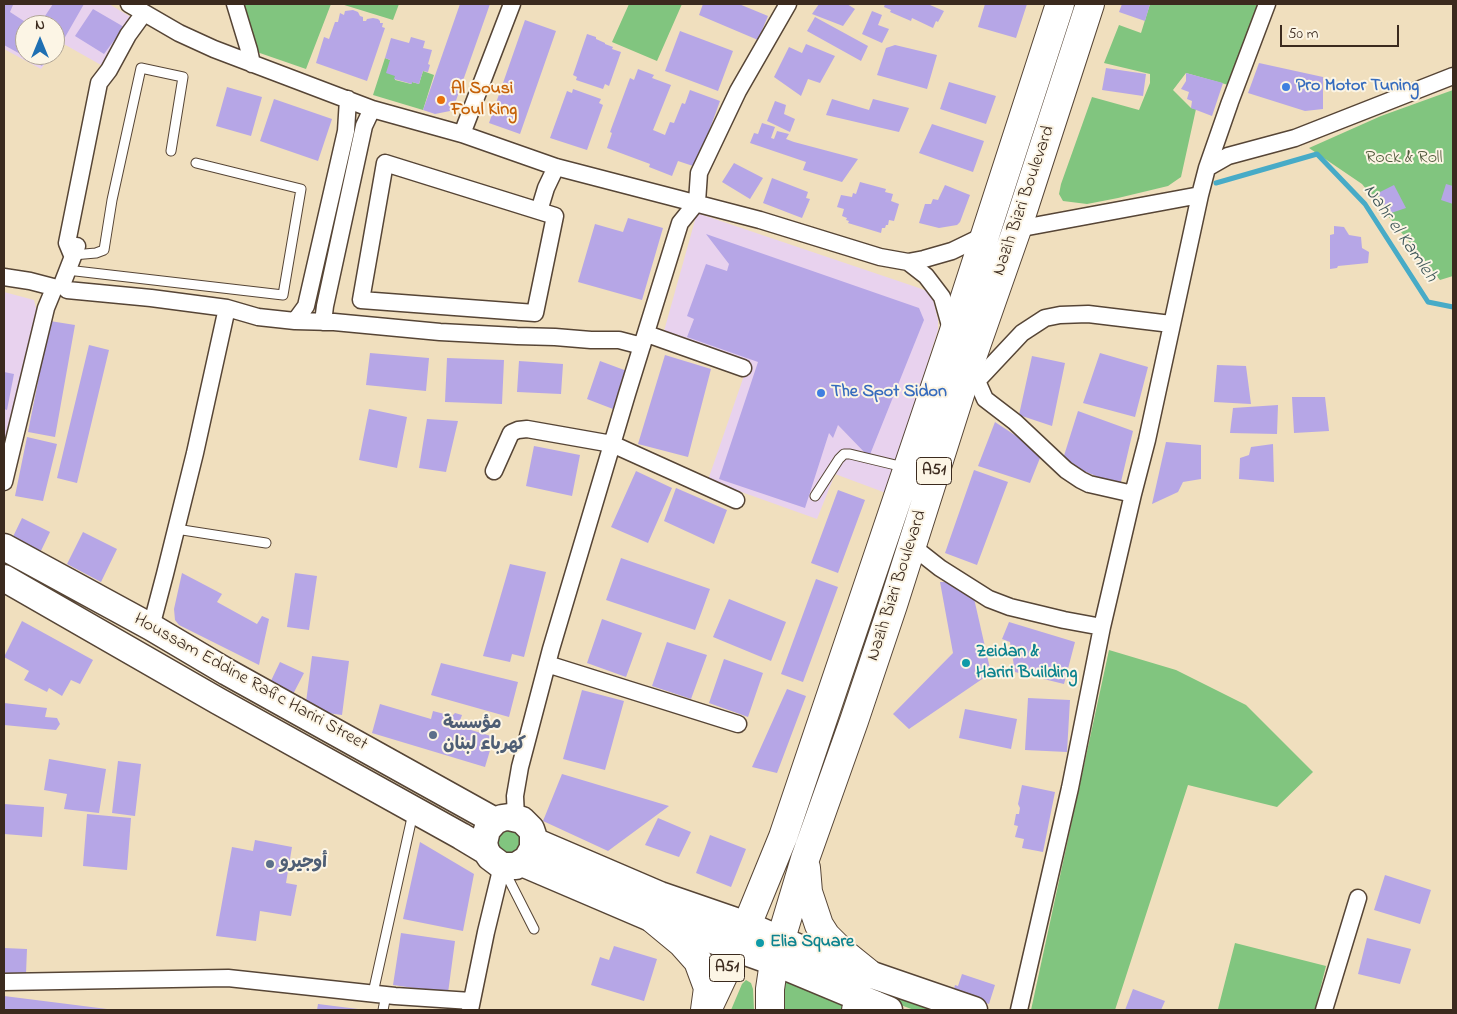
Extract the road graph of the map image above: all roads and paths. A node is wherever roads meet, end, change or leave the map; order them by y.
1 (129, 4) edge
2 (236, 4) edge
3 (512, 4) edge
4 (788, 4) edge
5 (1060, 4) edge
6 (1090, 4) edge
7 (1267, 4) edge
8 (144, 13) junction
9 (252, 64) junction
10 (1453, 76) edge
11 (348, 99) junction
12 (372, 109) junction
13 (462, 134) junction
14 (171, 151) dead end
15 (196, 163) dead end
16 (556, 167) junction
17 (1207, 168) junction
18 (1200, 195) junction
19 (697, 202) junction
20 (539, 211) junction
21 (1016, 229) junction
22 (985, 235) junction
23 (908, 262) junction
24 (4, 277) edge
25 (63, 279) junction
26 (227, 308) junction
27 (295, 321) junction
28 (323, 322) junction
29 (1171, 324) junction
30 (953, 334) junction
31 (644, 340) junction
32 (743, 368) dead end
33 (973, 372) junction
34 (612, 444) junction
35 (907, 468) junction
36 (494, 472) dead end
37 (4, 482) edge
38 (1133, 494) junction
39 (815, 496) dead end
40 (736, 500) dead end
41 (176, 529) junction
42 (266, 543) dead end
43 (912, 546) junction
44 (4, 547) edge
45 (4, 578) edge
46 (150, 627) junction
47 (1102, 627) junction
48 (547, 664) junction
49 (227, 672) junction
50 (218, 701) junction
51 (738, 724) dead end
52 (414, 810) junction
53 (506, 819) junction
54 (511, 855) junction
55 (805, 859) junction
56 (1358, 898) dead end
57 (653, 919) junction
58 (748, 925) junction
59 (534, 929) dead end
60 (736, 949) junction
61 (778, 951) junction
62 (868, 973) junction
63 (4, 982) edge
64 (380, 999) edge
65 (471, 1006) edge
66 (873, 1008) edge
67 (706, 1010) edge
68 (770, 1010) edge
69 (974, 1010) edge
70 (1019, 1010) edge
71 (1324, 1010) edge

1 - 8 street
2 - 9 street
3 - 13 street
4 - 19 street
5 - 22 highway, Nazih Bizri Boulevard / A51
6 - 21 highway, Nazih Bizri Boulevard / A51
7 - 17 street
8 - 9 street
8 - 25 street
9 - 11 street
10 - 17 street
11 - 12 street
11 - 27 street
12 - 13 street
12 - 28 street
13 - 16 street
14 - 25 lane
15 - 25 lane
16 - 19 street
16 - 20 street
17 - 18 street
18 - 21 street
18 - 29 street
19 - 23 street
19 - 31 street
20 - 20 street
21 - 33 highway, Nazih Bizri Boulevard / A51
22 - 23 street
22 - 30 highway, Nazih Bizri Boulevard / A51
23 - 30 street
24 - 25 street
25 - 26 street
25 - 37 street
26 - 27 street
26 - 41 street
27 - 28 street
28 - 31 street
29 - 33 street
29 - 38 street
30 - 35 highway, Nazih Bizri Boulevard / A51
31 - 32 street
31 - 34 street
33 - 38 street
33 - 43 highway, Nazih Bizri Boulevard / A51
34 - 36 street
34 - 40 street
34 - 48 street
35 - 39 lane
35 - 58 highway, Nazih Bizri Boulevard / A51
38 - 47 street
41 - 42 lane
41 - 46 street
43 - 47 street
43 - 55 highway, Nazih Bizri Boulevard / A51
44 - 46 main road, Houssam Eddine Rafic Hariri Street
45 - 50 main road, Houssam Eddine Rafic Hariri Street
46 - 49 main road, Houssam Eddine Rafic Hariri Street
47 - 70 street
48 - 51 street
48 - 53 street
49 - 50 main road
49 - 53 main road, Houssam Eddine Rafic Hariri Street
50 - 52 main road, Houssam Eddine Rafic Hariri Street
52 - 54 main road, Houssam Eddine Rafic Hariri Street
52 - 64 lane
53 - 54 main road, Houssam Eddine Rafic Hariri Street
53 - 54 main road
54 - 57 main road, Houssam Eddine Rafic Hariri Street
54 - 58 main road, Houssam Eddine Rafic Hariri Street
54 - 59 lane
54 - 65 street
55 - 61 highway, Nazih Bizri Boulevard / A51
55 - 62 highway
56 - 71 street
57 - 60 main road, Houssam Eddine Rafic Hariri Street
57 - 67 highway
58 - 60 highway, A51
58 - 61 main road, Houssam Eddine Rafic Hariri Street
60 - 61 main road, Houssam Eddine Rafic Hariri Street
60 - 67 highway, A51
61 - 62 main road, Houssam Eddine Rafic Hariri Street
61 - 66 main road, Houssam Eddine Rafic Hariri Street
61 - 68 highway, A51
62 - 69 main road, Houssam Eddine Rafic Hariri Street
63 - 64 street
64 - 65 street

